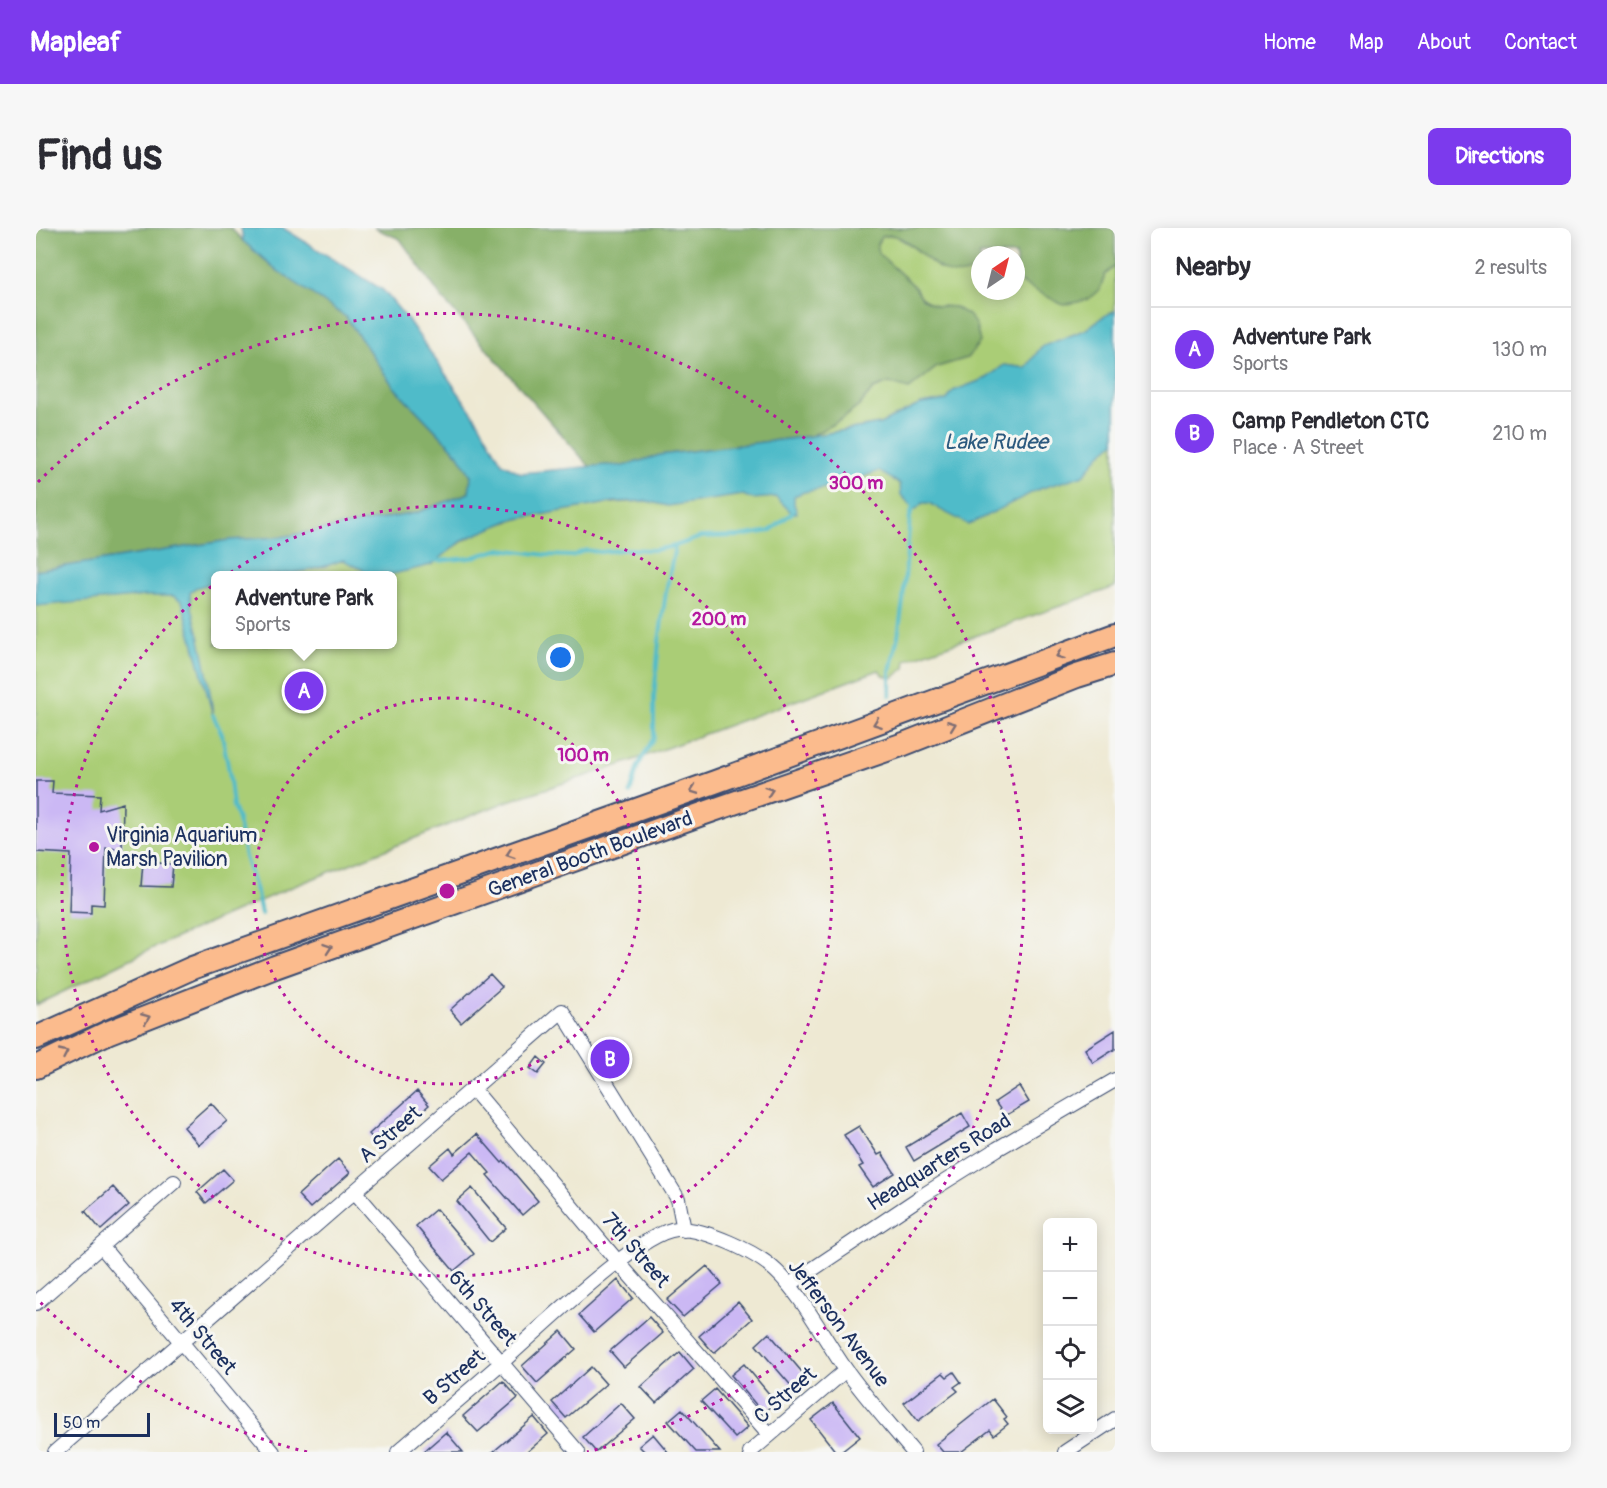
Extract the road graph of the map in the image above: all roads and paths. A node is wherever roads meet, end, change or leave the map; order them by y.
1 (1115, 635) edge
2 (1115, 663) edge
3 (36, 1038) edge
4 (36, 1067) edge
5 (1115, 1080) edge
6 (473, 1089) junction
7 (174, 1182) dead end
8 (355, 1192) junction
9 (684, 1230) junction
10 (101, 1246) junction
11 (618, 1262) junction
12 (789, 1286) junction
13 (36, 1303) edge
14 (182, 1342) junction
15 (502, 1363) junction
16 (846, 1370) junction
17 (1115, 1419) edge
18 (770, 1435) junction
19 (55, 1452) edge
20 (273, 1452) edge
21 (398, 1452) edge
22 (578, 1452) edge
23 (750, 1452) edge
24 (913, 1452) edge
25 (1065, 1452) edge

1 -> 3 highway, General Booth Boulevard
4 -> 2 highway, General Booth Boulevard
5 - 12 street, Headquarters Road
6 - 8 street, A Street
6 - 9 street, A Street
6 - 11 street, 7th Street
7 - 10 street
8 - 14 street, A Street
8 - 15 street, 6th Street
9 - 11 street, Jefferson Avenue
9 - 12 street, Jefferson Avenue
10 - 13 street
10 - 14 street, 4th Street
11 - 15 street, B Street
11 - 18 street, 7th Street
12 - 16 street, Jefferson Avenue
14 - 19 street, A Street
14 - 20 street, 4th Street
15 - 21 street, B Street
15 - 22 street, 6th Street
16 - 18 street, C Street
16 - 24 street, Jefferson Avenue
17 - 25 street
18 - 23 street, C Street

